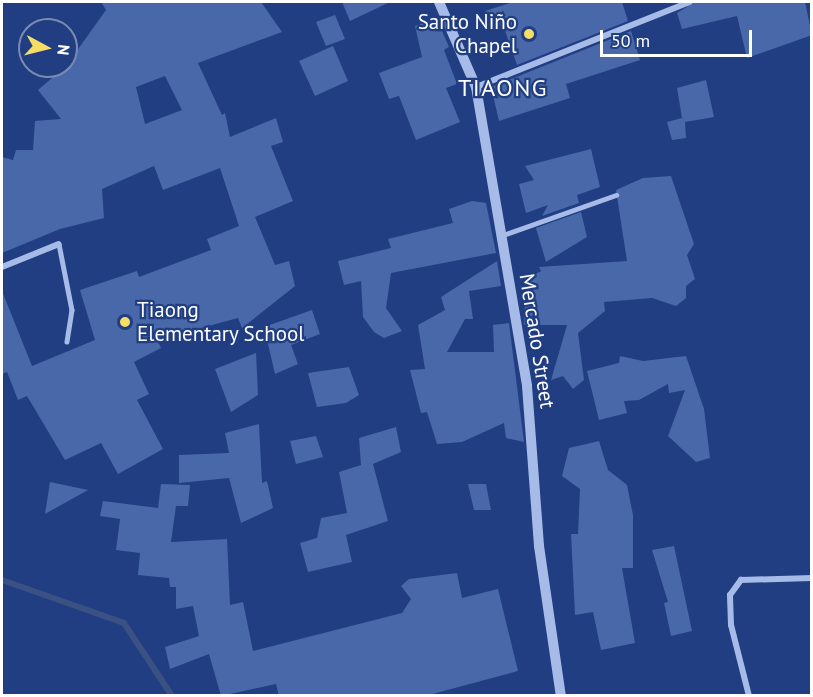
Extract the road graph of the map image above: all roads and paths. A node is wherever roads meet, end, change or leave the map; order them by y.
1 (439, 2) edge
2 (690, 2) edge
3 (476, 87) junction
4 (616, 195) dead end
5 (500, 236) junction
6 (59, 244) joint
7 (2, 267) edge
8 (67, 342) dead end
9 (812, 578) edge
10 (561, 696) edge
11 (749, 696) edge

1 - 3 street, Mercado Street
2 - 3 street
3 - 5 street, Mercado Street
4 - 5 lane
5 - 10 street, Mercado Street
6 - 7 street
6 - 8 lane
9 - 11 street

